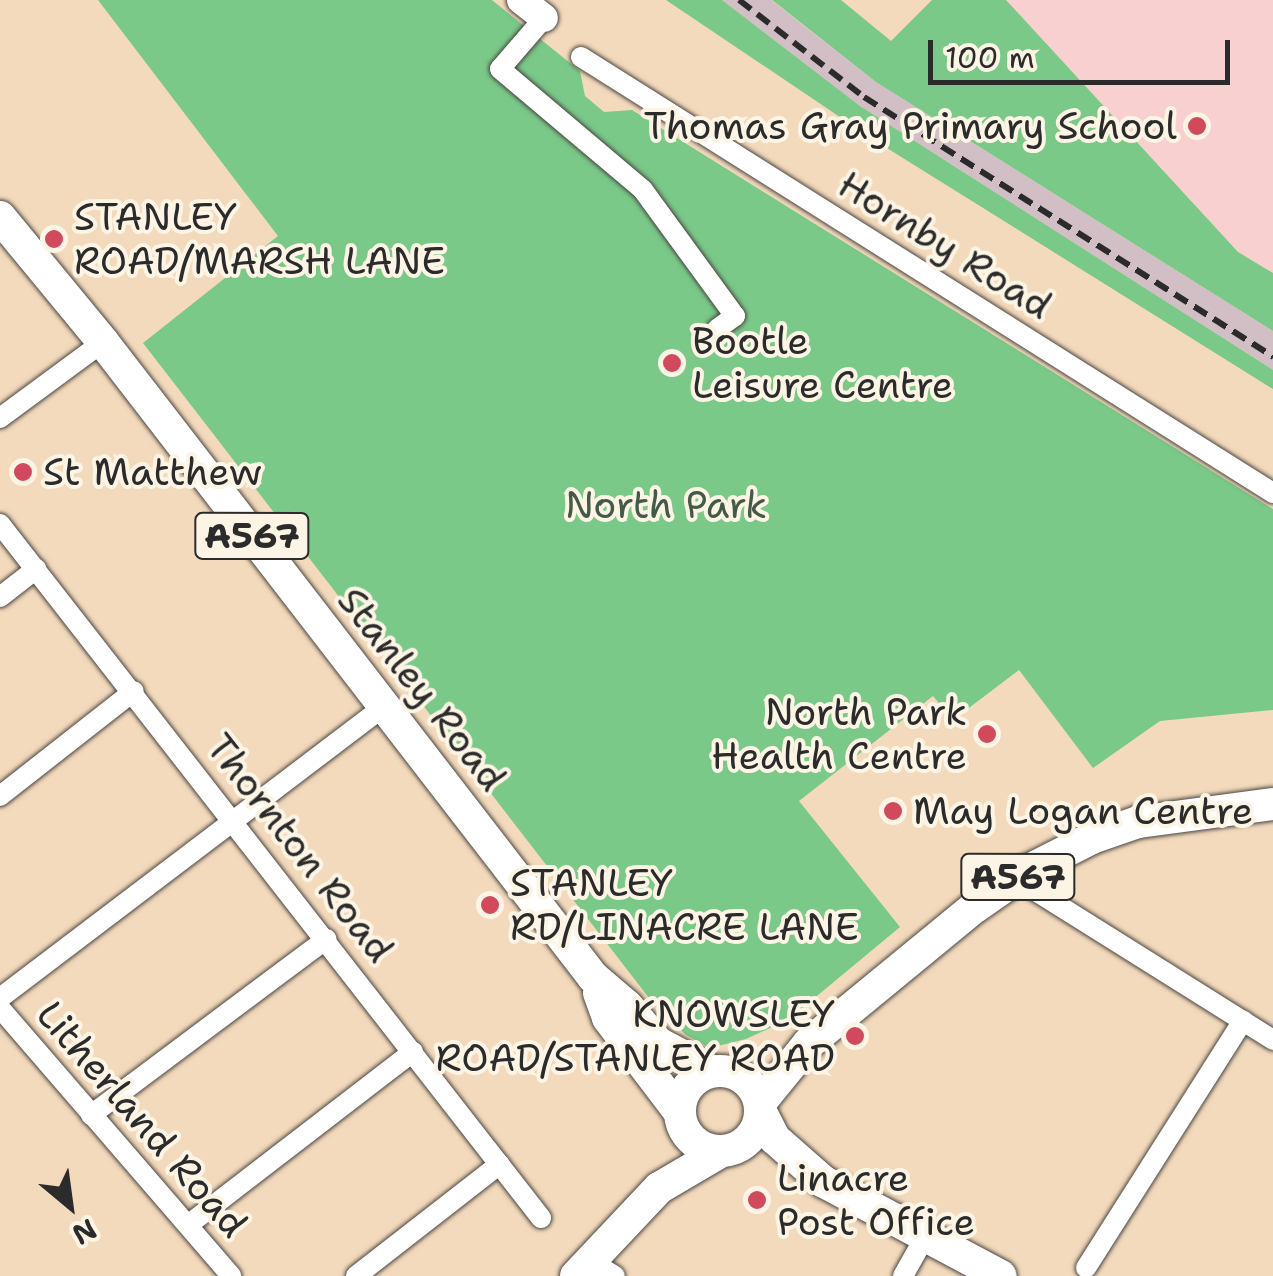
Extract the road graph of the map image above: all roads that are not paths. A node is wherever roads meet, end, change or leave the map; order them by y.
1 (521, 0) edge
2 (544, 18) joint
3 (580, 57) dead end
4 (0, 217) edge
5 (717, 329) dead end
6 (103, 342) junction
7 (0, 418) edge
8 (1273, 493) edge
9 (0, 524) edge
10 (36, 569) junction
11 (0, 597) edge
12 (134, 691) junction
13 (384, 706) junction
14 (0, 796) edge
15 (1273, 804) edge
16 (235, 820) junction
17 (1015, 878) junction
18 (326, 939) junction
19 (593, 977) junction
20 (0, 998) edge
21 (0, 1008) edge
22 (1242, 1021) junction
23 (1273, 1040) edge
24 (808, 1044) junction
25 (413, 1052) junction
26 (719, 1071) junction
27 (761, 1108) junction
28 (91, 1114) junction
29 (680, 1116) junction
30 (727, 1150) junction
31 (500, 1164) junction
32 (824, 1182) junction
33 (660, 1188) junction
34 (542, 1218) dead end
35 (188, 1225) junction
36 (926, 1235) junction
37 (1086, 1268) dead end
38 (594, 1271) edge
39 (230, 1276) edge
40 (356, 1276) edge
41 (903, 1276) edge
42 (1001, 1276) edge

1 - 2 street
2 - 5 street
3 - 8 street, Hornby Road
4 - 6 main road, Stanley Road / A567
6 - 7 street
6 - 13 main road, Stanley Road / A567
9 - 10 street, Thornton Road
10 - 11 street
10 - 12 street, Thornton Road
12 - 14 street
12 - 16 street, Thornton Road
13 - 16 street
13 - 19 main road, Stanley Road / A567
15 - 17 main road, A567
16 - 18 street, Thornton Road
16 - 20 street
17 - 22 street
17 - 24 main road, A567
18 - 25 street, Thornton Road
18 - 28 street
19 - 26 main road, Stanley Road / A567
19 - 29 main road, Stanley Road / A567
21 - 28 street, Litherland Road
22 - 23 street
22 - 37 street
24 - 26 main road
24 - 27 main road
25 - 31 street, Thornton Road
25 - 35 street
26 - 27 main road
26 - 29 main road
27 - 30 main road
27 - 32 main road
28 - 35 street, Litherland Road
29 - 30 main road
29 - 33 main road
30 - 32 main road
30 - 33 main road
31 - 34 street, Thornton Road
31 - 40 street
32 - 36 main road
33 - 38 main road
35 - 39 street, Litherland Road
36 - 41 street
36 - 42 main road

